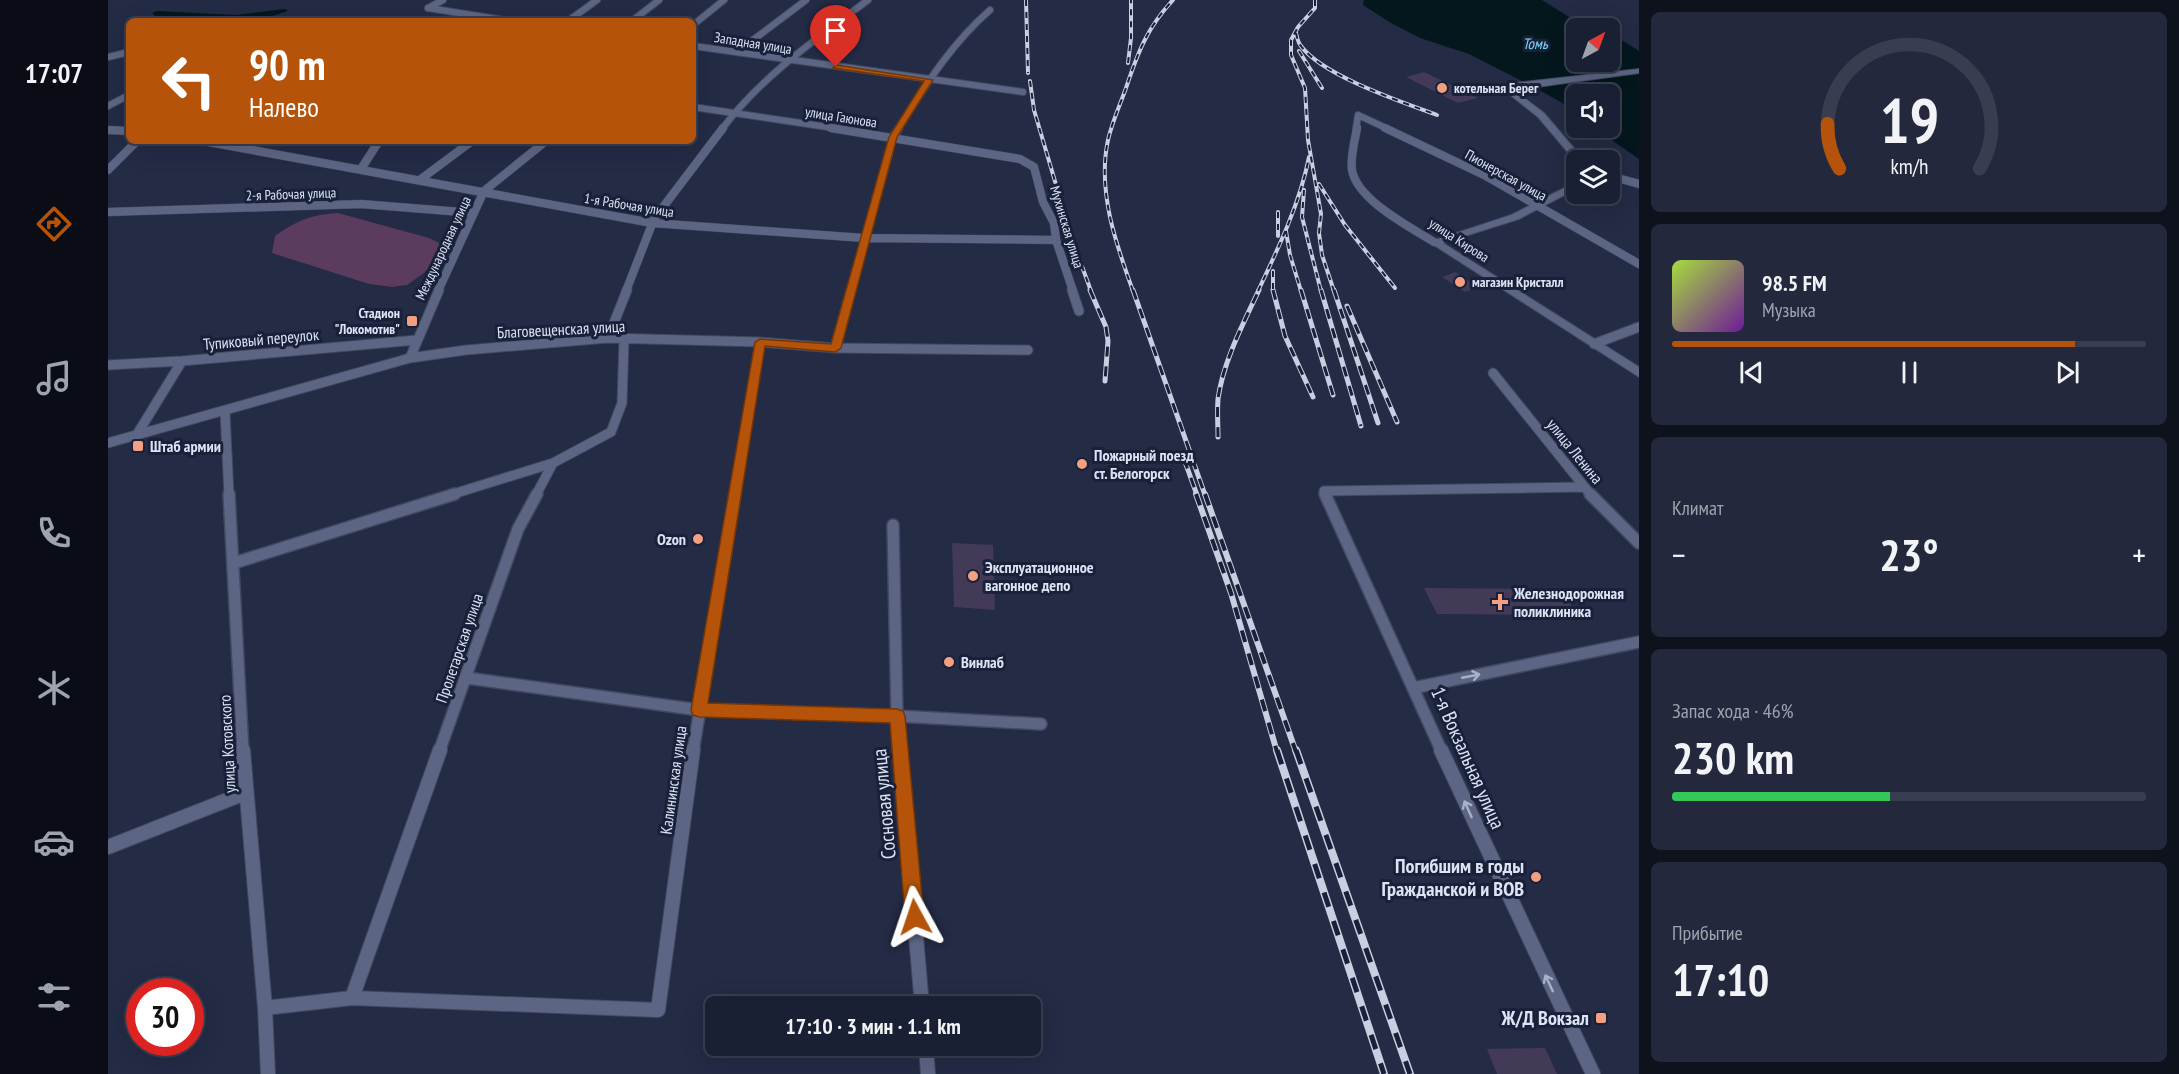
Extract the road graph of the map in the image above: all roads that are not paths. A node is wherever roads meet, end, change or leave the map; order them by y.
1 (443, 0) edge
2 (597, 0) edge
3 (659, 0) edge
4 (724, 0) edge
5 (806, 0) edge
6 (868, 0) edge
7 (990, 10) dead end
8 (492, 18) edge
9 (572, 18) edge
10 (636, 18) edge
11 (696, 23) edge
12 (696, 46) edge
13 (737, 52) junction
14 (126, 53) edge
15 (108, 57) edge
16 (789, 60) junction
17 (1639, 71) edge
18 (929, 80) junction
19 (1023, 92) dead end
20 (126, 97) edge
21 (108, 106) edge
22 (696, 107) edge
23 (735, 112) junction
24 (1358, 115) joint
25 (108, 130) edge
26 (126, 131) edge
27 (893, 137) junction
28 (134, 144) edge
29 (223, 144) edge
30 (377, 144) edge
31 (468, 144) edge
32 (542, 144) edge
33 (1571, 150) edge
34 (1020, 159) joint
35 (362, 169) junction
36 (108, 170) edge
37 (421, 179) junction
38 (1620, 179) edge
39 (1639, 184) edge
40 (484, 190) junction
41 (1566, 191) edge
42 (1539, 206) junction
43 (108, 212) edge
44 (474, 213) junction
45 (652, 223) junction
46 (864, 238) junction
47 (1056, 240) junction
48 (1434, 242) junction
49 (1639, 264) edge
50 (1079, 311) dead end
51 (1639, 327) edge
52 (608, 338) junction
53 (417, 340) junction
54 (624, 340) junction
55 (760, 342) junction
56 (1594, 344) junction
57 (835, 348) junction
58 (1028, 350) dead end
59 (411, 358) junction
60 (182, 361) junction
61 (108, 365) edge
62 (1493, 373) dead end
63 (1639, 373) edge
64 (225, 412) junction
65 (136, 436) junction
66 (108, 443) edge
67 (553, 463) junction
68 (1583, 487) junction
69 (892, 525) dead end
70 (1639, 543) edge
71 (234, 563) junction
72 (1638, 644) edge
73 (467, 678) junction
74 (1413, 688) junction
75 (699, 710) junction
76 (897, 716) junction
77 (1041, 724) dead end
78 (245, 793) junction
79 (108, 847) edge
80 (921, 996) edge
81 (352, 999) junction
82 (265, 1008) junction
83 (927, 1056) edge
84 (268, 1074) edge
85 (928, 1074) edge
86 (1593, 1074) edge

1 - 8 street
2 - 9 street
3 - 10 street
4 - 11 street
5 - 13 street
6 - 16 street
7 - 18 street
12 - 13 street, Западная улица
13 - 16 street, Западная улица
14 - 15 street
16 - 18 street, Западная улица
16 - 23 street
17 - 33 main road
18 - 19 street, Западная улица
18 - 27 street
20 - 21 street
22 - 23 street, улица Гаюнова
23 - 27 street, улица Гаюнова
23 - 45 street
24 - 42 street, Пионерская улица
24 - 48 street, улица Кирова
25 - 26 street
27 - 34 street, улица Гаюнова
27 - 46 street
28 - 36 street
29 - 35 street, 1-я Рабочая улица
30 - 35 street
31 - 37 street
32 - 40 street, Международная улица
34 - 47 street, Мухинская улица
35 - 37 street, 1-я Рабочая улица
37 - 40 street, 1-я Рабочая улица
38 - 39 street
40 - 44 street, Международная улица
40 - 45 street, 1-я Рабочая улица
41 - 42 main road
42 - 48 main road
42 - 49 street, Пионерская улица
43 - 44 street, 2-я Рабочая улица
44 - 53 street, Международная улица
45 - 46 street, 1-я Рабочая улица
45 - 52 street
46 - 47 street, 1-я Рабочая улица
46 - 57 street
47 - 50 street, Мухинская улица
48 - 56 main road, улица Кирова
51 - 56 street
52 - 54 street, Благовещенская улица
52 - 59 street, Благовещенская улица
53 - 59 street, Международная улица
53 - 60 street, Тупиковый переулок
54 - 55 street, Благовещенская улица
54 - 67 street
55 - 57 street, Благовещенская улица
55 - 75 street, Калининская улица
56 - 63 main road, улица Кирова
57 - 58 street, Благовещенская улица
59 - 64 street, Благовещенская улица
60 - 61 street, Тупиковый переулок
60 - 65 street
62 - 68 street, улица Ленина
64 - 65 street, Благовещенская улица
64 - 71 street, улица Котовского
65 - 66 street, Благовещенская улица
67 - 71 street
67 - 73 street, Пролетарская улица
68 - 70 street, улица Ленина
68 - 74 street, 1-я Вокзальная улица
69 - 76 street, Сосновая улица
71 - 78 street, улица Котовского
74 -> 72 street
73 - 75 street
73 - 81 street, Пролетарская улица
86 -> 74 street, 1-я Вокзальная улица
75 - 76 street
75 - 81 street, Калининская улица
76 - 77 street
76 - 80 street, Сосновая улица
78 - 79 street
78 - 82 street, улица Котовского
81 - 82 street
82 - 84 street, улица Котовского
83 - 85 street

